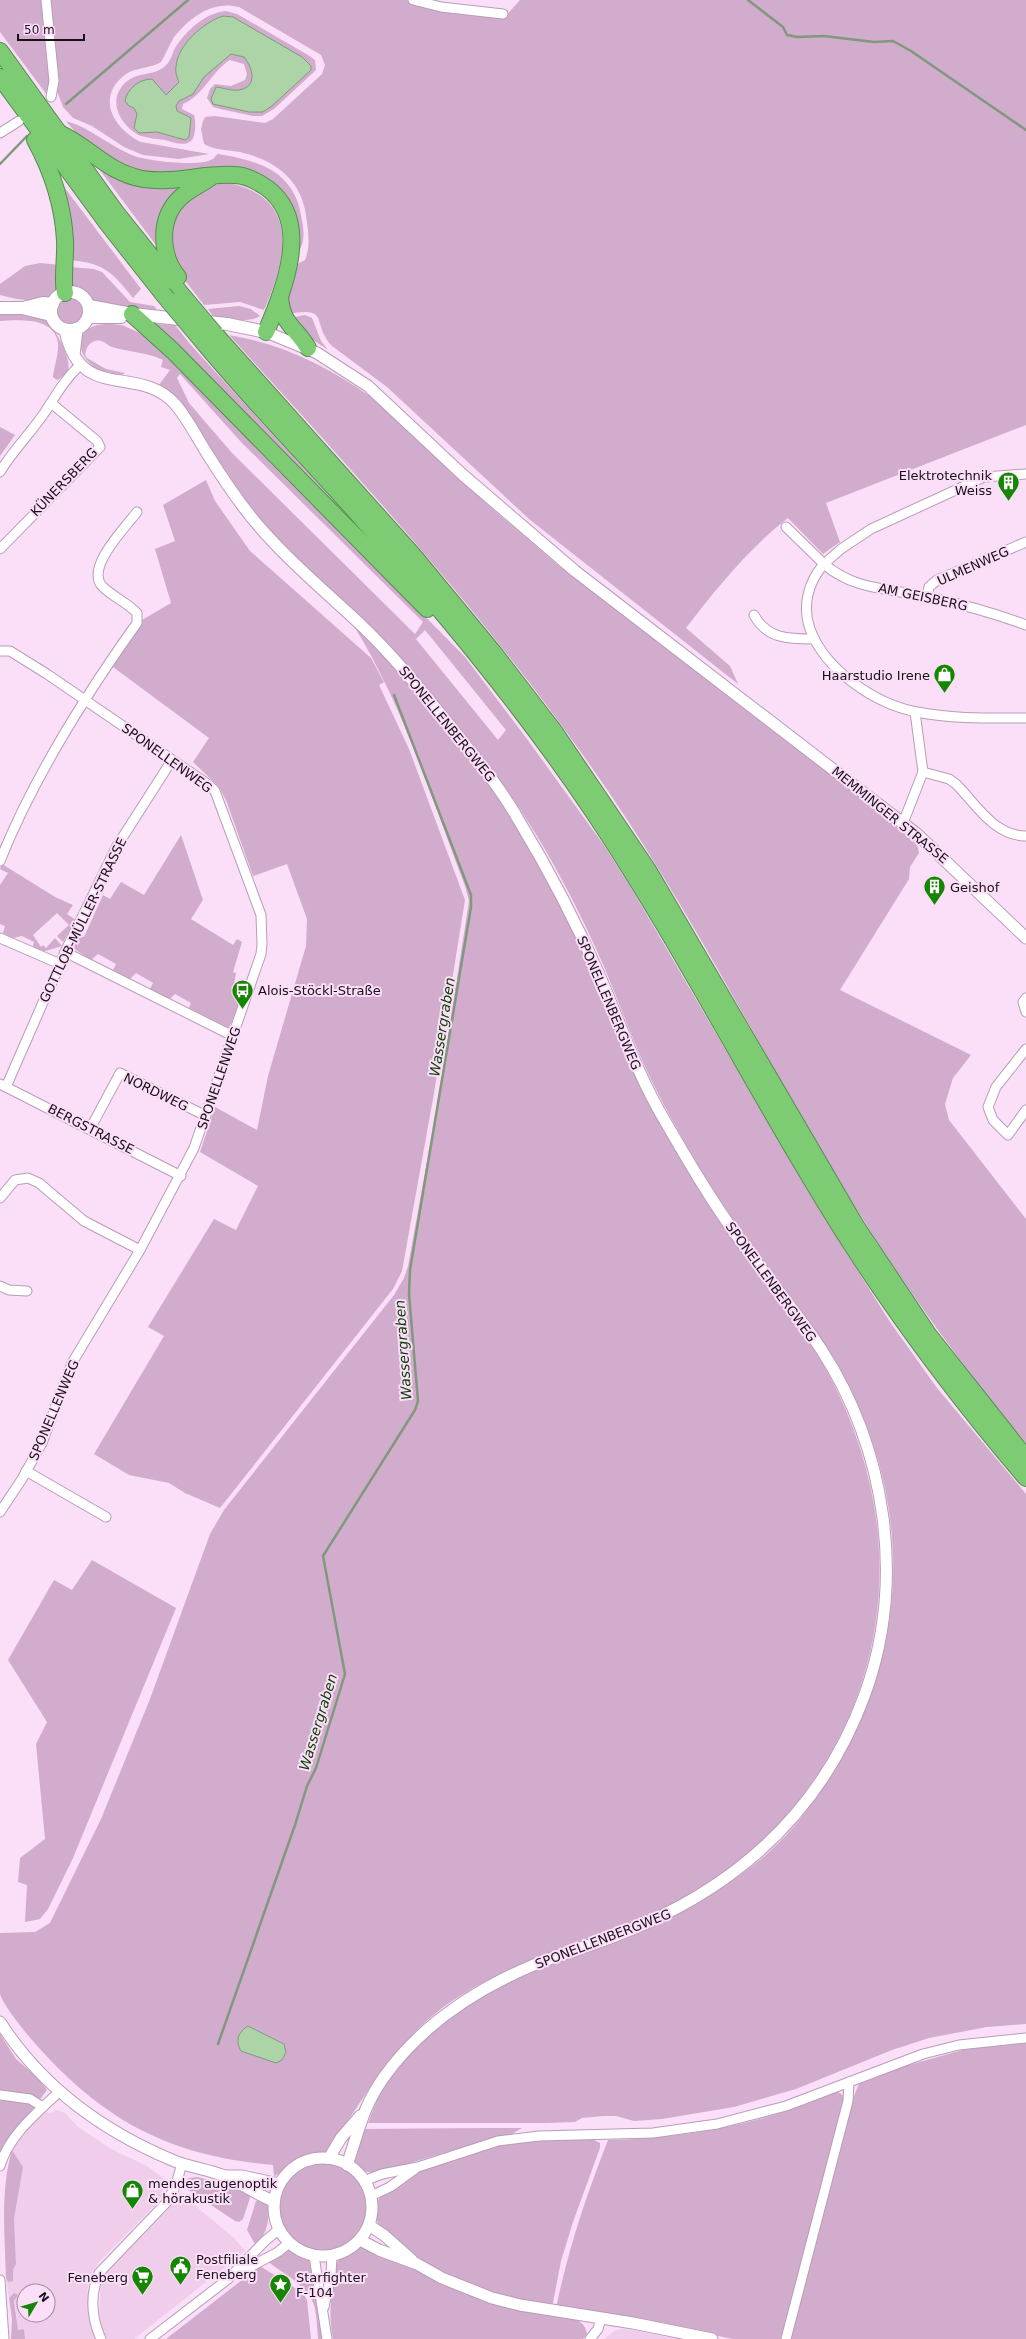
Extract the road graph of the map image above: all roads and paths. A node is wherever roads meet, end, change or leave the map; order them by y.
1 (46, 0) edge
2 (413, 0) edge
3 (503, 14) dead end
4 (0, 51) edge
5 (0, 76) edge
6 (51, 96) dead end
7 (21, 106) junction
8 (18, 122) dead end
9 (0, 133) edge
10 (59, 133) junction
11 (212, 176) junction
12 (65, 293) junction
13 (187, 295) junction
14 (280, 296) junction
15 (0, 308) edge
16 (52, 309) junction
17 (89, 312) junction
18 (132, 314) junction
19 (77, 329) junction
20 (65, 330) junction
21 (266, 332) junction
22 (214, 341) junction
23 (308, 348) junction
24 (74, 355) junction
25 (80, 365) junction
26 (51, 403) junction
27 (0, 472) edge
28 (1026, 474) edge
29 (137, 512) dead end
30 (786, 527) dead end
31 (1026, 542) edge
32 (0, 549) edge
33 (824, 564) junction
34 (927, 596) junction
35 (754, 615) dead end
36 (1025, 622) edge
37 (814, 638) junction
38 (0, 651) edge
39 (478, 654) junction
40 (86, 700) junction
41 (915, 712) junction
42 (1026, 718) edge
43 (172, 760) junction
44 (923, 772) junction
45 (903, 823) junction
46 (1026, 836) edge
47 (0, 861) edge
48 (0, 938) edge
49 (1026, 938) edge
50 (65, 952) junction
51 (60, 964) junction
52 (1026, 998) edge
53 (1026, 1012) edge
54 (233, 1036) junction
55 (1026, 1049) edge
56 (3, 1085) edge
57 (1026, 1110) edge
58 (206, 1116) junction
59 (90, 1129) junction
60 (181, 1176) junction
61 (0, 1198) edge
62 (140, 1250) junction
63 (0, 1286) edge
64 (27, 1291) dead end
65 (1026, 1458) edge
66 (26, 1471) junction
67 (1026, 1478) edge
68 (0, 1512) edge
69 (106, 1517) dead end
70 (0, 2022) edge
71 (1026, 2038) edge
72 (850, 2082) junction
73 (60, 2092) junction
74 (0, 2095) edge
75 (43, 2107) junction
76 (361, 2114) junction
77 (329, 2158) junction
78 (182, 2163) junction
79 (347, 2165) junction
80 (0, 2166) edge
81 (418, 2167) junction
82 (223, 2176) junction
83 (364, 2181) junction
84 (280, 2184) junction
85 (370, 2196) junction
86 (274, 2201) junction
87 (369, 2225) junction
88 (278, 2230) junction
89 (360, 2240) junction
90 (289, 2243) junction
91 (314, 2256) junction
92 (332, 2256) junction
93 (417, 2264) junction
94 (228, 2279) junction
95 (0, 2280) edge
96 (323, 2310) junction
97 (600, 2318) junction
98 (2, 2333) edge
99 (101, 2339) edge
100 (150, 2339) edge
101 (327, 2339) edge
102 (590, 2339) edge
103 (712, 2339) edge
104 (786, 2339) edge

1 - 6 street
2 - 3 street
4 - 10 highway
5 - 7 highway
7 - 12 highway
7 - 22 highway, bridge
8 - 9 street
10 - 11 highway
10 - 13 highway
11 - 13 highway
11 - 14 highway
12 - 16 main road
12 - 17 main road
13 - 22 highway
14 - 21 highway
14 - 23 highway
15 - 16 main road
16 - 20 main road
17 - 18 main road
17 - 19 main road
18 - 21 main road
18 - 39 highway
19 - 20 main road
19 - 24 street
20 - 24 street
21 - 23 street, MEMMINGER STRASSE
22 - 39 highway
22 - 65 highway
23 - 45 street, MEMMINGER STRASSE
24 - 25 street
25 - 26 street
25 - 76 street, SPONELLENBERGWEG
26 - 27 street
26 - 32 street, KÜNERSBERG
28 - 33 street
29 - 40 street
30 - 33 street, AM GEISBERG
31 - 34 street, ULMENWEG
33 - 34 street, AM GEISBERG
33 - 37 street
34 - 36 street, AM GEISBERG
35 - 37 street
37 - 41 street
38 - 40 street, SPONELLENWEG
39 - 67 highway
40 - 43 street, SPONELLENWEG
40 - 47 street
41 - 42 street
41 - 44 street
43 - 50 street, GOTTLOB-MÜLLER-STRASSE
43 - 54 street, SPONELLENWEG
44 - 45 street
44 - 46 street
45 - 49 street, MEMMINGER STRASSE
48 - 51 street
50 - 51 street, GOTTLOB-MÜLLER-STRASSE
50 - 54 street
51 - 56 street, GOTTLOB-MÜLLER-STRASSE
52 - 53 street
54 - 58 street, SPONELLENWEG
55 - 57 street
56 - 59 street, BERGSTRASSE
58 - 59 street, NORDWEG
58 - 60 street, SPONELLENWEG
59 - 60 street, BERGSTRASSE
60 - 62 street, SPONELLENWEG
61 - 62 street
62 - 66 street, SPONELLENWEG
63 - 64 street
66 - 68 street, SPONELLENWEG
66 - 69 street
70 - 73 street
71 - 72 street
72 - 81 street
72 - 104 street
73 - 75 street
73 - 78 street
74 - 75 street
75 - 80 street
76 - 77 street, SPONELLENBERGWEG
76 - 79 street, SPONELLENBERGWEG
77 - 79 street
77 - 84 street
78 - 82 street
78 - 99 street
79 - 83 street
81 - 83 street
81 - 85 street
82 - 84 street
82 - 86 street
83 - 85 street
84 - 86 street
85 - 87 street
86 - 88 street
87 - 89 street
87 - 93 street
88 - 90 street
88 - 94 street
89 - 92 street
89 - 93 street
90 - 91 street
90 - 94 street
91 - 92 street
91 - 96 street
92 - 96 street
93 - 97 street
94 - 100 street
95 - 98 street
96 - 101 street
97 - 102 street
97 - 103 street

